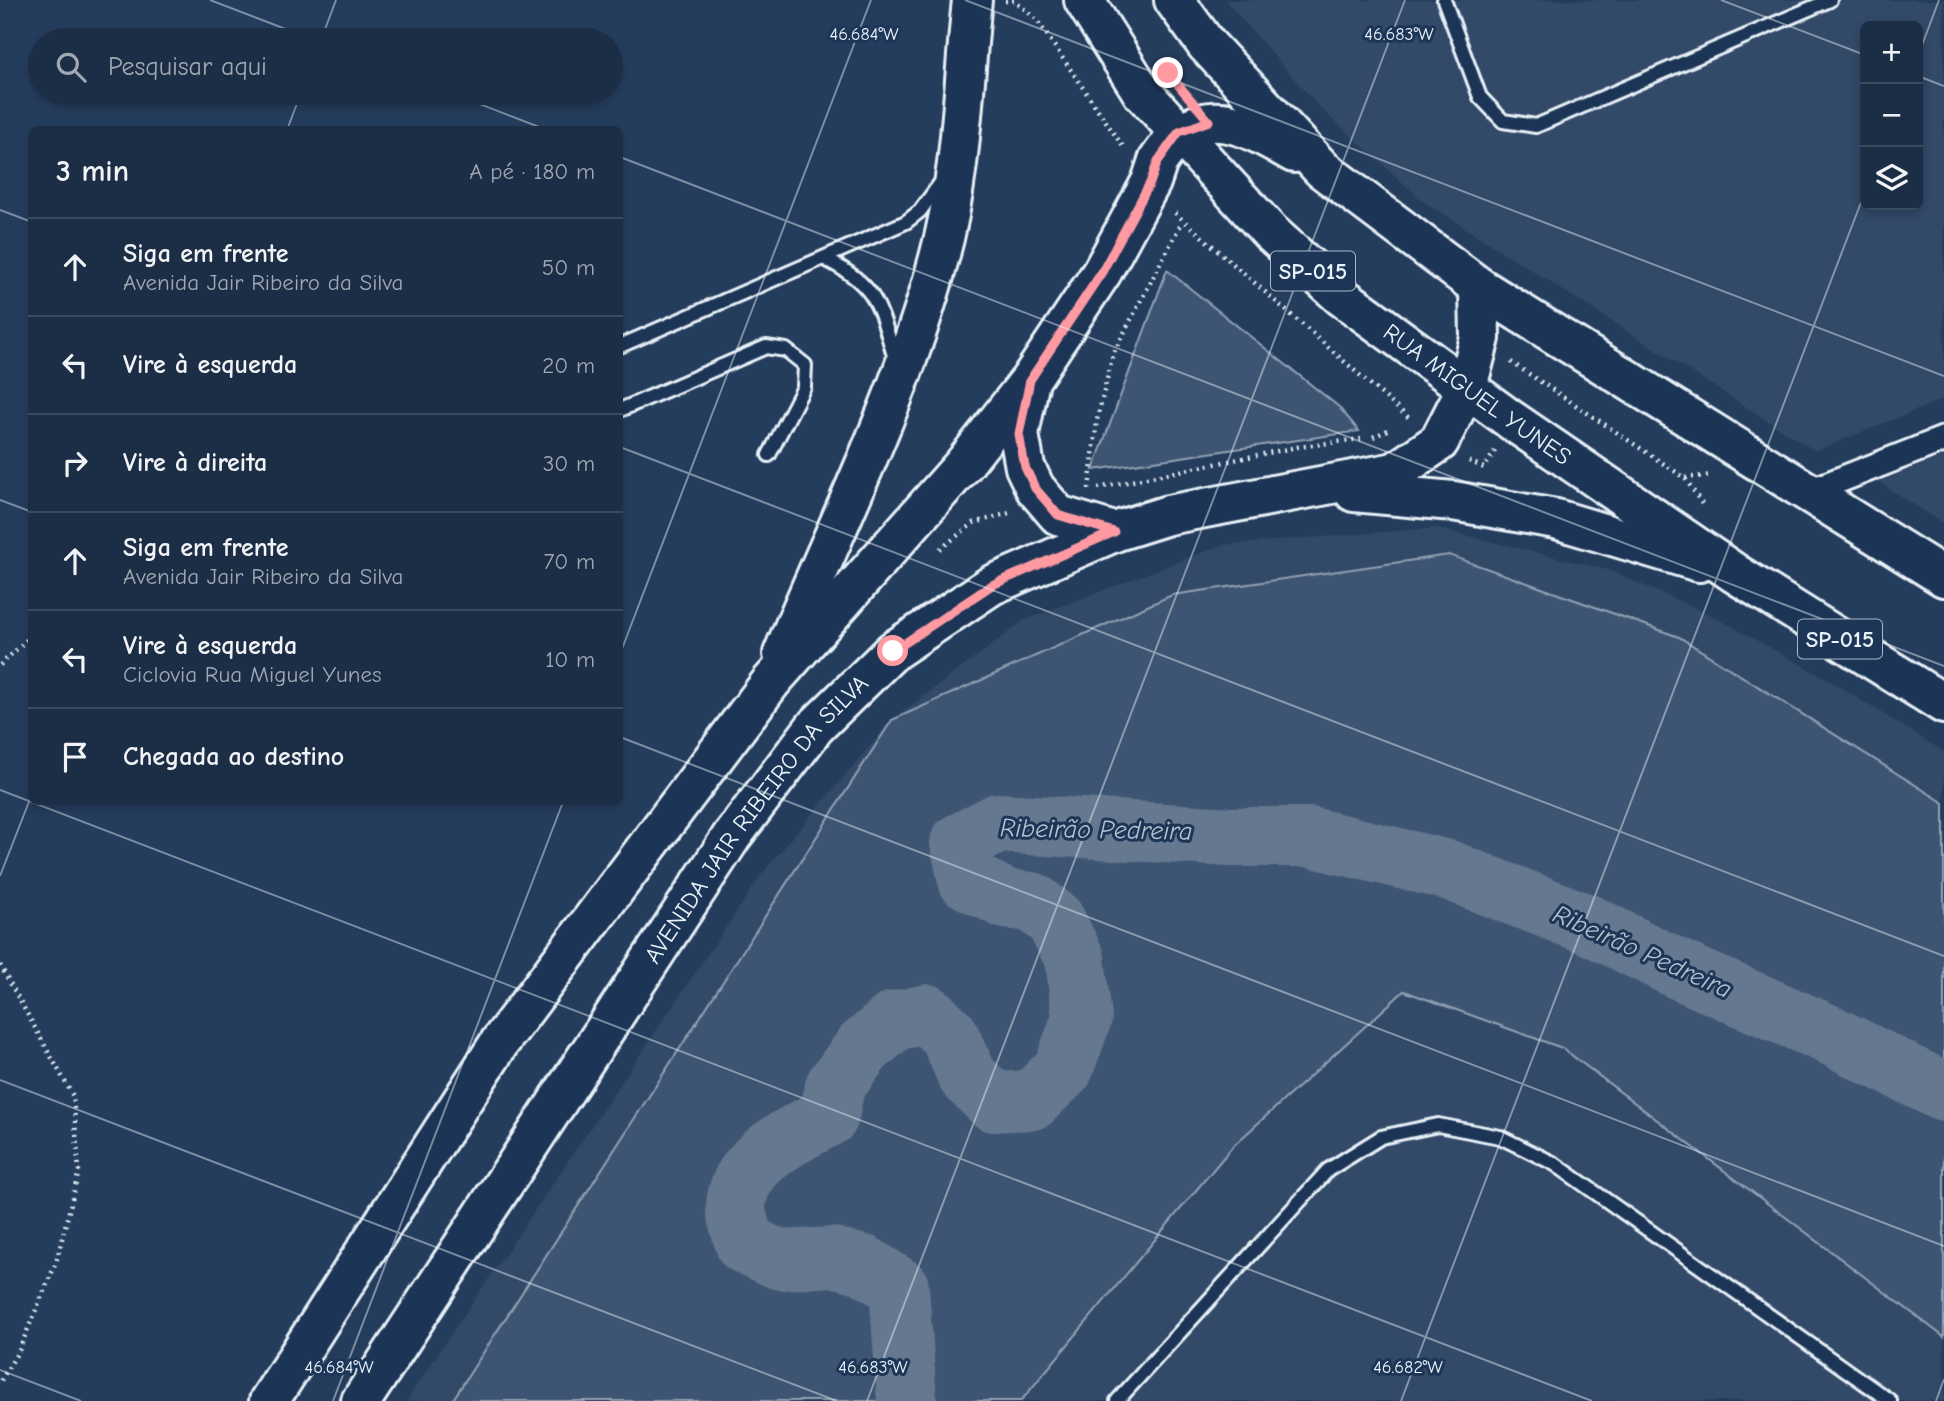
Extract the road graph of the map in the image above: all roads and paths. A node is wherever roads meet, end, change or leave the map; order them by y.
1 (972, 0) edge
2 (1084, 0) edge
3 (1174, 0) edge
4 (1444, 0) edge
5 (1830, 0) edge
6 (1014, 1) edge
7 (1179, 132) junction
8 (1129, 154) dead end
9 (957, 155) junction
10 (1322, 169) junction
11 (1182, 222) joint
12 (825, 259) junction
13 (1479, 287) junction
14 (1480, 338) junction
15 (623, 345) edge
16 (901, 377) junction
17 (1030, 380) junction
18 (1467, 387) junction
19 (623, 409) edge
20 (1944, 439) edge
21 (1493, 454) dead end
22 (769, 455) dead end
23 (1463, 458) dead end
24 (1685, 478) dead end
25 (1314, 489) junction
26 (1810, 492) junction
27 (1114, 532) junction
28 (1735, 573) junction
29 (1944, 577) edge
30 (28, 639) edge
31 (0, 665) edge
32 (771, 681) junction
33 (1944, 704) edge
34 (0, 965) edge
35 (0, 1382) edge
36 (269, 1401) edge
37 (361, 1401) edge
38 (1117, 1401) edge
39 (1890, 1401) edge

1 - 9 main road
2 - 7 main road, RUA MIGUEL YUNES / SP-015
3 - 10 main road
4 - 5 lane
6 - 8 path
7 - 10 main road
7 - 17 main road
7 - 18 main road, RUA MIGUEL YUNES / SP-015
9 - 12 lane
9 - 16 main road
10 - 13 main road
11 - 11 path
12 - 15 lane
12 - 16 lane
13 - 14 main road, AVENIDA JAIR RIBEIRO DA SILVA
13 - 26 main road
14 - 18 main road, AVENIDA JAIR RIBEIRO DA SILVA
14 - 24 path
16 - 32 main road
17 - 27 main road
17 - 32 main road
18 - 25 main road, AVENIDA JAIR RIBEIRO DA SILVA
18 - 28 main road, RUA MIGUEL YUNES / SP-015
19 - 22 lane
20 - 26 street
21 - 23 path
25 - 27 main road, AVENIDA JAIR RIBEIRO DA SILVA
25 - 28 main road
26 - 29 main road
27 - 37 main road, AVENIDA JAIR RIBEIRO DA SILVA
28 - 33 main road, RUA MIGUEL YUNES / SP-015
30 - 31 path
32 - 36 main road
34 - 35 path
38 - 39 lane

